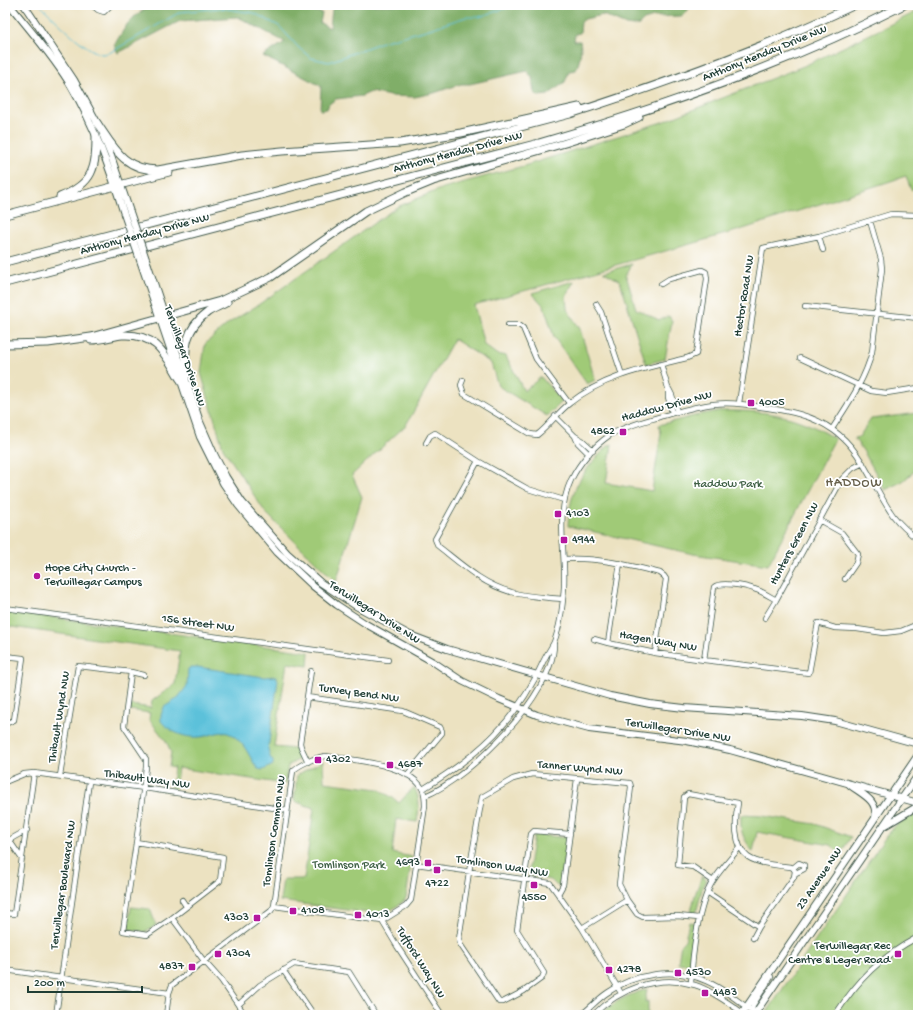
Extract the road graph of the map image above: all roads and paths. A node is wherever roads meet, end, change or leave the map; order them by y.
1 (10, 5) edge
2 (24, 5) edge
3 (92, 5) edge
4 (111, 5) edge
5 (855, 5) edge
6 (904, 5) edge
7 (609, 101) junction
8 (660, 106) junction
9 (98, 122) junction
10 (96, 135) junction
11 (215, 160) junction
12 (118, 186) junction
13 (38, 206) junction
14 (5, 215) edge
15 (918, 215) edge
16 (870, 221) junction
17 (819, 236) junction
18 (823, 250) dead end
19 (5, 262) edge
20 (5, 283) edge
21 (661, 284) dead end
22 (233, 296) junction
23 (596, 304) dead end
24 (805, 306) dead end
25 (877, 313) junction
26 (162, 318) junction
27 (918, 318) edge
28 (508, 325) dead end
29 (71, 340) junction
30 (5, 344) edge
31 (800, 358) dead end
32 (661, 364) junction
33 (622, 375) junction
34 (183, 378) junction
35 (464, 380) dead end
36 (859, 386) junction
37 (918, 388) edge
38 (569, 403) junction
39 (739, 403) junction
40 (675, 413) junction
41 (555, 416) junction
42 (832, 429) junction
43 (426, 443) dead end
44 (591, 452) junction
45 (478, 461) junction
46 (863, 463) junction
47 (564, 500) junction
48 (819, 520) junction
49 (918, 540) edge
50 (564, 559) junction
51 (620, 563) junction
52 (845, 579) dead end
53 (563, 599) junction
54 (776, 600) junction
55 (5, 608) edge
56 (765, 618) dead end
57 (917, 626) edge
58 (594, 639) dead end
59 (554, 642) junction
60 (608, 643) junction
61 (655, 653) junction
62 (5, 656) edge
63 (388, 660) dead end
64 (704, 660) junction
65 (311, 671) dead end
66 (131, 672) junction
67 (144, 675) dead end
68 (537, 676) junction
69 (544, 678) junction
70 (306, 697) junction
71 (521, 709) junction
72 (5, 724) edge
73 (918, 744) edge
74 (918, 756) edge
75 (308, 762) junction
76 (34, 773) junction
77 (407, 775) junction
78 (60, 776) junction
79 (918, 776) edge
80 (577, 779) junction
81 (5, 782) edge
82 (89, 782) junction
83 (847, 783) junction
84 (144, 788) junction
85 (423, 789) junction
86 (891, 795) junction
87 (425, 796) junction
88 (902, 799) junction
89 (918, 804) edge
90 (287, 810) junction
91 (874, 820) junction
92 (883, 827) junction
93 (27, 830) junction
94 (570, 834) junction
95 (136, 842) junction
96 (740, 847) junction
97 (22, 859) junction
98 (416, 864) junction
99 (469, 872) junction
100 (524, 879) junction
101 (713, 881) junction
102 (707, 892) junction
103 (558, 894) junction
104 (182, 900) dead end
105 (627, 900) junction
106 (186, 906) junction
107 (274, 906) junction
108 (5, 913) edge
109 (172, 918) junction
110 (699, 918) junction
111 (382, 921) junction
112 (759, 927) junction
113 (582, 928) junction
114 (918, 937) edge
115 (753, 938) dead end
116 (204, 961) junction
117 (5, 970) edge
118 (284, 970) junction
119 (691, 975) junction
120 (62, 978) junction
121 (691, 984) junction
122 (618, 986) junction
123 (170, 993) junction
124 (621, 993) junction
125 (238, 1006) junction
126 (753, 1013) edge
127 (743, 1014) edge
128 (56, 1015) edge
129 (166, 1015) edge
130 (245, 1015) edge
131 (314, 1015) edge
132 (376, 1015) edge
133 (442, 1015) edge
134 (581, 1015) edge
135 (593, 1015) edge
136 (834, 1015) edge

1 - 10 main road, Terwillegar Drive NW
2 - 9 main road, Terwillegar Drive NW
3 - 4 street
5 - 7 highway, Anthony Henday Drive NW
6 - 8 highway, Anthony Henday Drive NW
7 - 11 highway
7 - 19 highway, Anthony Henday Drive NW
8 - 20 highway, Anthony Henday Drive NW
8 - 22 highway
9 - 11 highway
9 - 12 main road, Terwillegar Drive NW
10 - 12 main road, Terwillegar Drive NW
10 - 13 highway
11 - 12 highway
12 - 13 highway
12 - 26 main road, Terwillegar Drive NW, bridge
13 - 14 highway
15 - 16 street, Hector Road NW
16 - 17 street, Hector Road NW
16 - 25 street
17 - 18 street
17 - 39 street, Hector Road NW
21 - 32 street
22 - 26 highway
22 - 34 highway
23 - 33 street
24 - 25 street
25 - 27 street
25 - 36 street
26 - 29 highway
26 - 34 main road, Terwillegar Drive NW
28 - 38 street
29 - 30 highway
29 - 34 highway
31 - 36 street
32 - 33 street
32 - 40 street
33 - 38 street
34 - 68 main road, Terwillegar Drive NW
34 - 71 main road, Terwillegar Drive NW
35 - 41 street
36 - 37 street
36 - 42 street
38 - 41 street
39 - 40 street, Haddow Drive NW
39 - 42 street, Haddow Drive NW
40 - 44 street, Haddow Drive NW
41 - 44 street
42 - 46 street, Haddow Drive NW
43 - 45 street
44 - 47 street, Haddow Drive NW
45 - 47 street
45 - 53 street
46 - 48 street, Hunters Green NW
46 - 49 street, Haddow Drive NW
47 - 50 street, Haddow Drive NW
48 - 52 street
48 - 54 street, Hunters Green NW
50 - 51 street
50 - 53 street, Haddow Drive NW
51 - 60 street, Hagen Way NW
51 - 61 street
53 - 59 street, Haddow Drive NW
54 - 56 street, Hunters Green NW
54 - 64 street, Hunters Green NW
55 - 63 street, 156 Street NW
57 - 64 street
58 - 60 street, Hagen Way NW
59 - 68 street, Haddow Drive NW
59 - 69 street, Haddow Drive NW
60 - 61 street, Hagen Way NW
61 - 64 street, Hagen Way NW
62 - 72 street
65 - 70 street
66 - 67 street, Thibault Wynd NW
66 - 78 street, Thibault Wynd NW
66 - 84 street
68 - 69 main road, Terwillegar Drive NW
68 - 71 street, Haddow Drive NW
69 - 71 street, Haddow Drive NW
69 - 73 main road, Terwillegar Drive NW
70 - 75 street
70 - 77 street, Turvey Bend NW
71 - 83 main road, Terwillegar Drive NW
71 - 85 street, Haddow Drive NW
71 - 87 street, Haddow Drive NW
74 - 86 main road, 23 Avenue NW
75 - 77 street, Tomlinson Common NW
75 - 90 street, Tomlinson Common NW
76 - 78 street, Thibault Way NW
76 - 81 street, Thibault Way NW
76 - 93 street
77 - 85 street, Tomlinson Common NW
78 - 82 street, Thibault Way NW
79 - 88 main road, 23 Avenue NW
80 - 94 street
80 - 99 street, Tanner Wynd NW
80 - 105 street, Tanner Wynd NW
82 - 84 street, Thibault Way NW
82 - 120 street, Terwillegar Boulevard NW
83 - 86 main road, Terwillegar Drive NW
83 - 91 main road
84 - 90 street, Thibault Way NW
84 - 95 street
85 - 87 street
86 - 88 main road, Terwillegar Drive NW
86 - 91 main road, 23 Avenue NW
87 - 98 street
88 - 89 main road, Terwillegar Drive NW
88 - 92 main road, 23 Avenue NW
89 - 92 main road
90 - 107 street, Tomlinson Common NW
91 - 126 main road, 23 Avenue NW
92 - 126 main road, 23 Avenue NW
93 - 97 street
93 - 97 street
94 - 100 street
94 - 103 street
95 - 106 street
95 - 109 street
96 - 101 street
96 - 101 street
96 - 112 street
97 - 108 street
98 - 99 street, Tomlinson Way NW
98 - 111 street
99 - 100 street, Tomlinson Way NW
99 - 100 street, Tanner Wynd NW
100 - 103 street, Tomlinson Way NW
101 - 102 street
102 - 110 street
102 - 112 street
103 - 113 street, Tomlinson Way NW
104 - 106 street
105 - 110 street, Tanner Wynd NW
105 - 113 street
106 - 109 street
107 - 111 street
107 - 116 street
109 - 116 street
110 - 119 street
111 - 133 street, Tufford Way NW
112 - 115 street
113 - 122 street, Tomlinson Way NW
114 - 136 street
116 - 123 street
116 - 125 street
117 - 120 street
118 - 125 street
118 - 131 street
118 - 132 street
119 - 121 street
119 - 122 street
119 - 126 street
120 - 123 street
120 - 128 street, Terwillegar Boulevard NW
121 - 124 street
121 - 127 street
122 - 124 street, Tomlinson Way NW
122 - 134 street
123 - 129 street
124 - 135 street
125 - 130 street
126 - 127 main road, 23 Avenue NW

